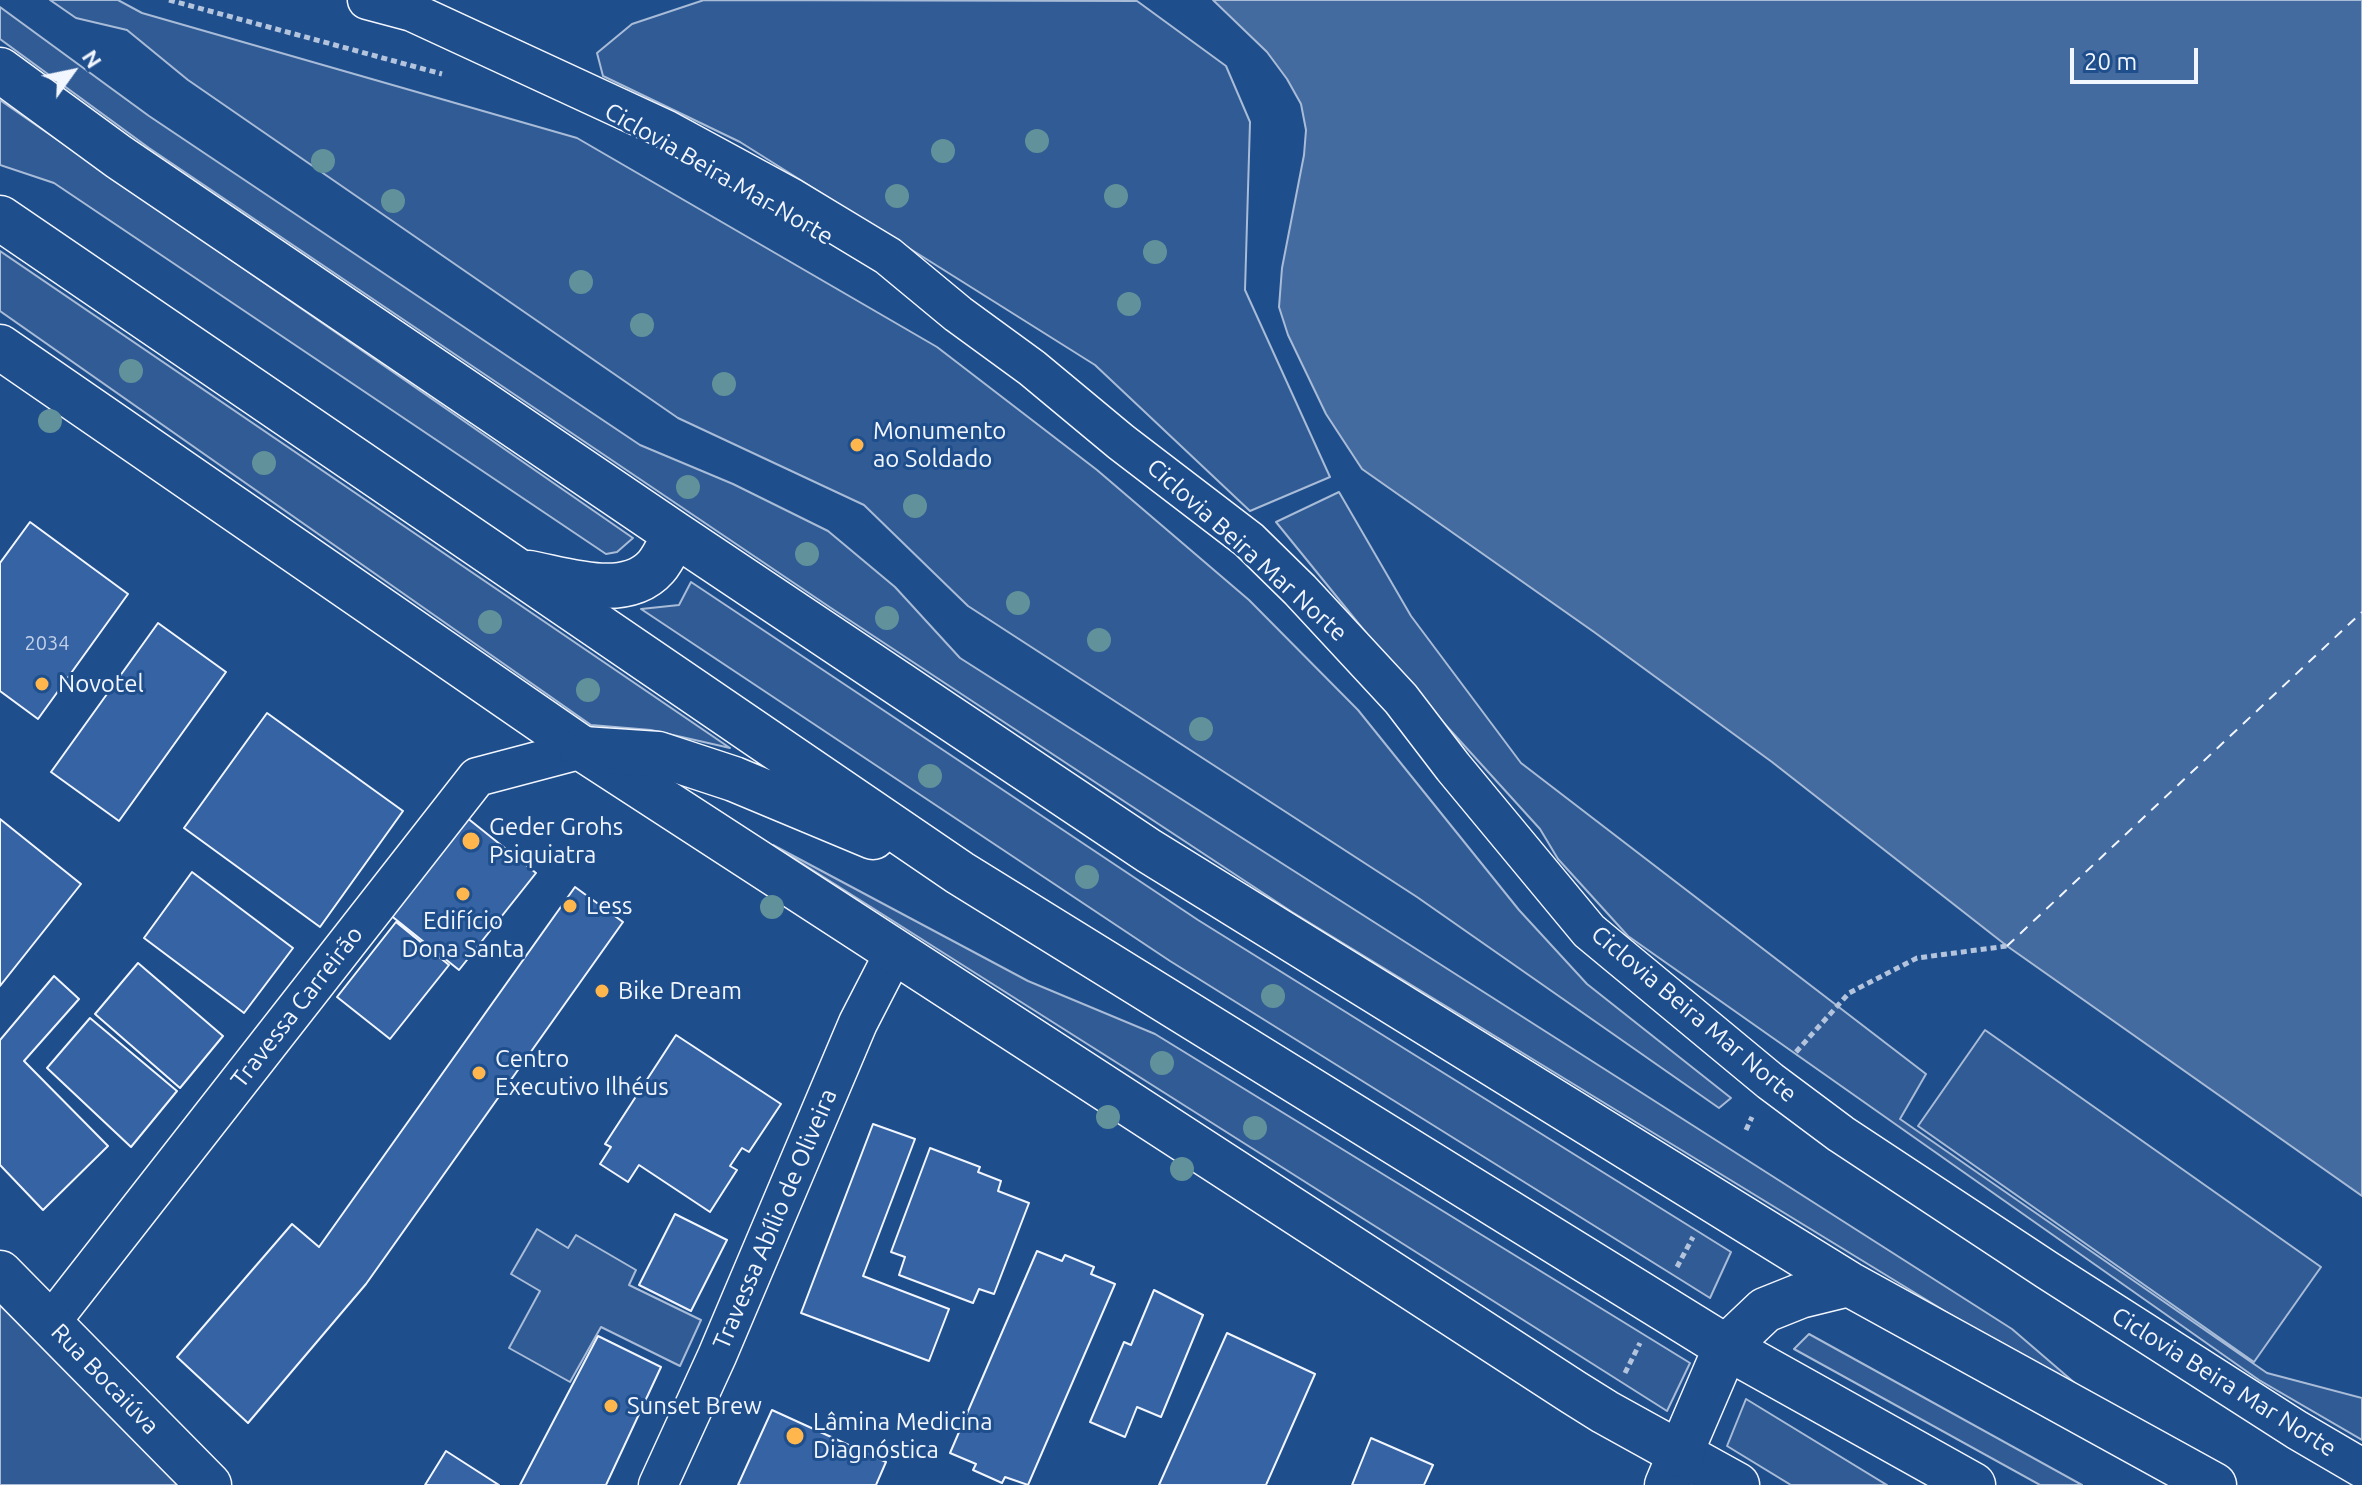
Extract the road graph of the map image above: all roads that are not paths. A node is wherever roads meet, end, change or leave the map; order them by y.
1 (367, 0) edge
2 (0, 70) edge
3 (0, 218) edge
4 (0, 347) edge
5 (675, 534) junction
6 (514, 571) junction
7 (583, 749) junction
8 (960, 873) junction
9 (894, 953) junction
10 (0, 1273) edge
11 (1849, 1284) junction
12 (50, 1323) junction
13 (1726, 1347) junction
14 (2362, 1468) edge
15 (1674, 1469) edge
16 (209, 1485) edge
17 (658, 1485) edge
18 (1737, 1485) edge
19 (1973, 1485) edge
20 (2214, 1485) edge

1 - 14 street
2 - 5 main road
3 - 6 main road
4 - 7 main road
5 - 6 main road
5 - 11 main road
6 - 8 main road
7 - 8 main road
7 - 9 main road
7 - 12 street, Travessa Carreirão
8 - 13 main road
9 - 15 main road
9 - 17 street, Travessa Abílio de Oliveira
10 - 12 main road, Rua Bocaiúva
11 - 13 main road
11 - 20 main road
12 - 16 main road, Rua Bocaiúva
13 - 15 main road
13 - 19 main road
15 - 18 main road

